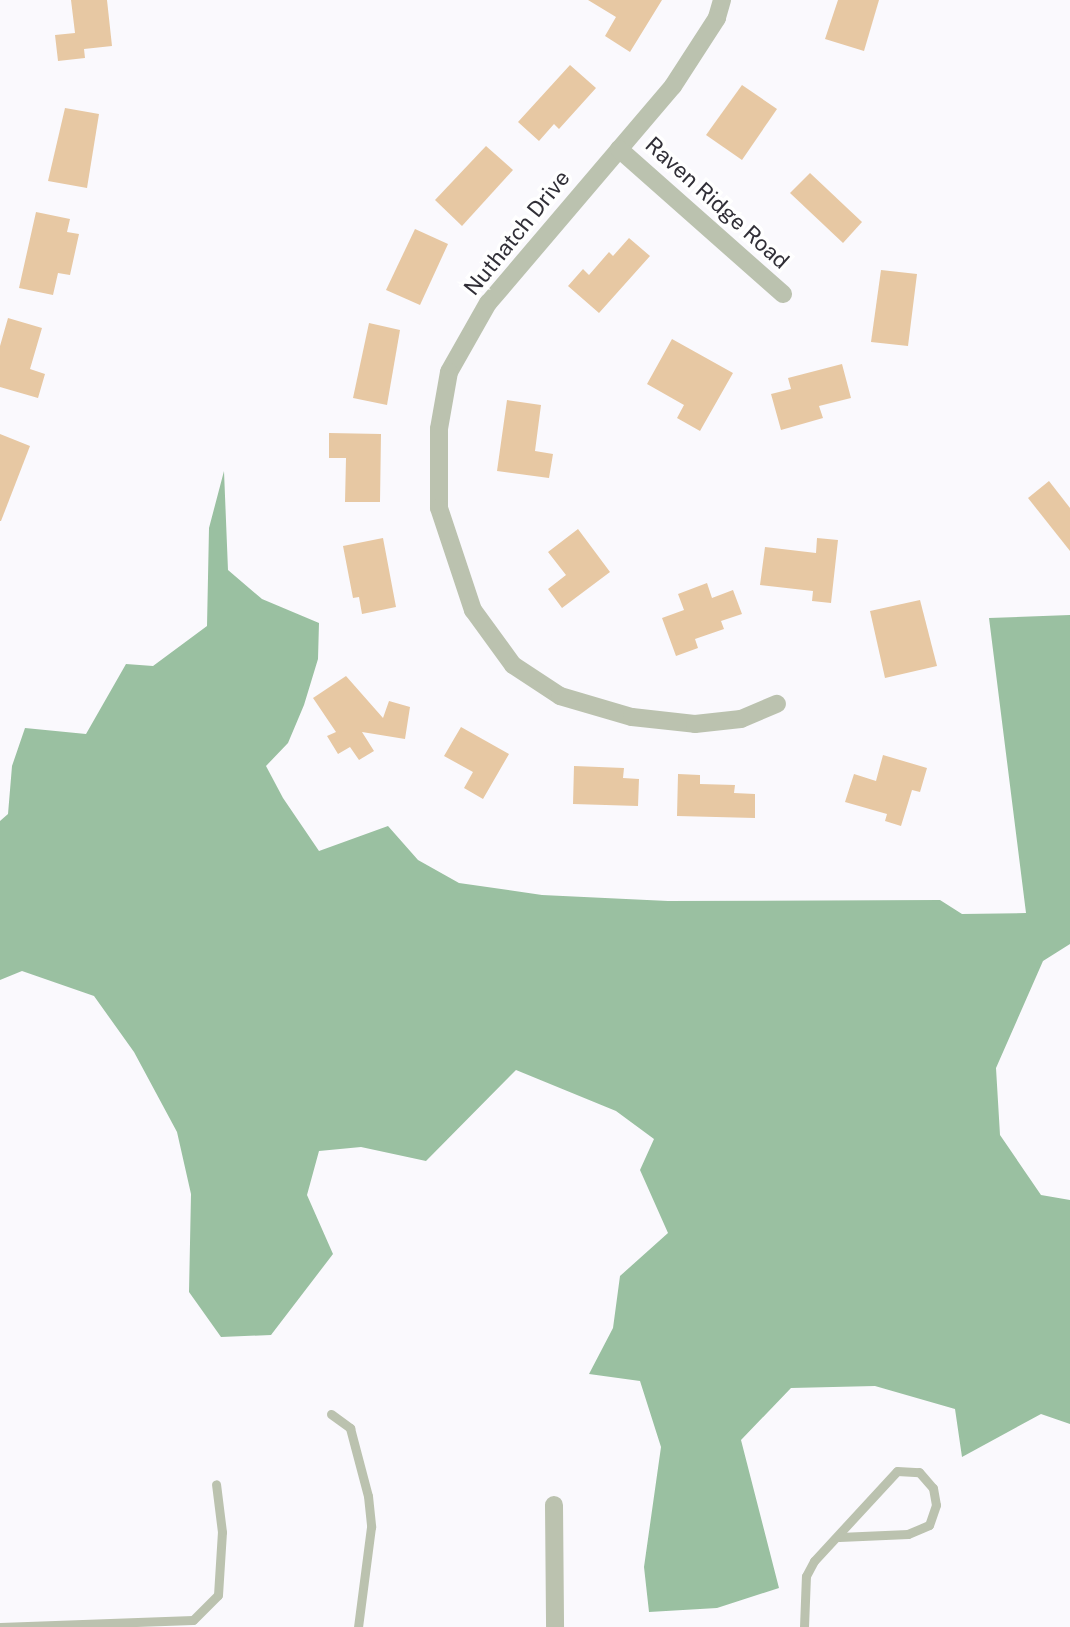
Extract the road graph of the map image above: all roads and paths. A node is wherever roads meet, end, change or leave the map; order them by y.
1 (722, 0) edge
2 (619, 149) junction
3 (783, 294) dead end
4 (777, 704) dead end
5 (331, 1414) dead end
6 (216, 1484) dead end
7 (554, 1505) dead end
8 (839, 1537) junction
9 (0, 1627) edge
10 (358, 1627) edge
11 (555, 1627) edge
12 (804, 1627) edge

1 - 2 street, Nuthatch Drive
2 - 3 street, Raven Ridge Road
2 - 4 street, Nuthatch Drive
5 - 10 lane
6 - 9 lane
7 - 11 street
8 - 8 lane
8 - 12 lane

